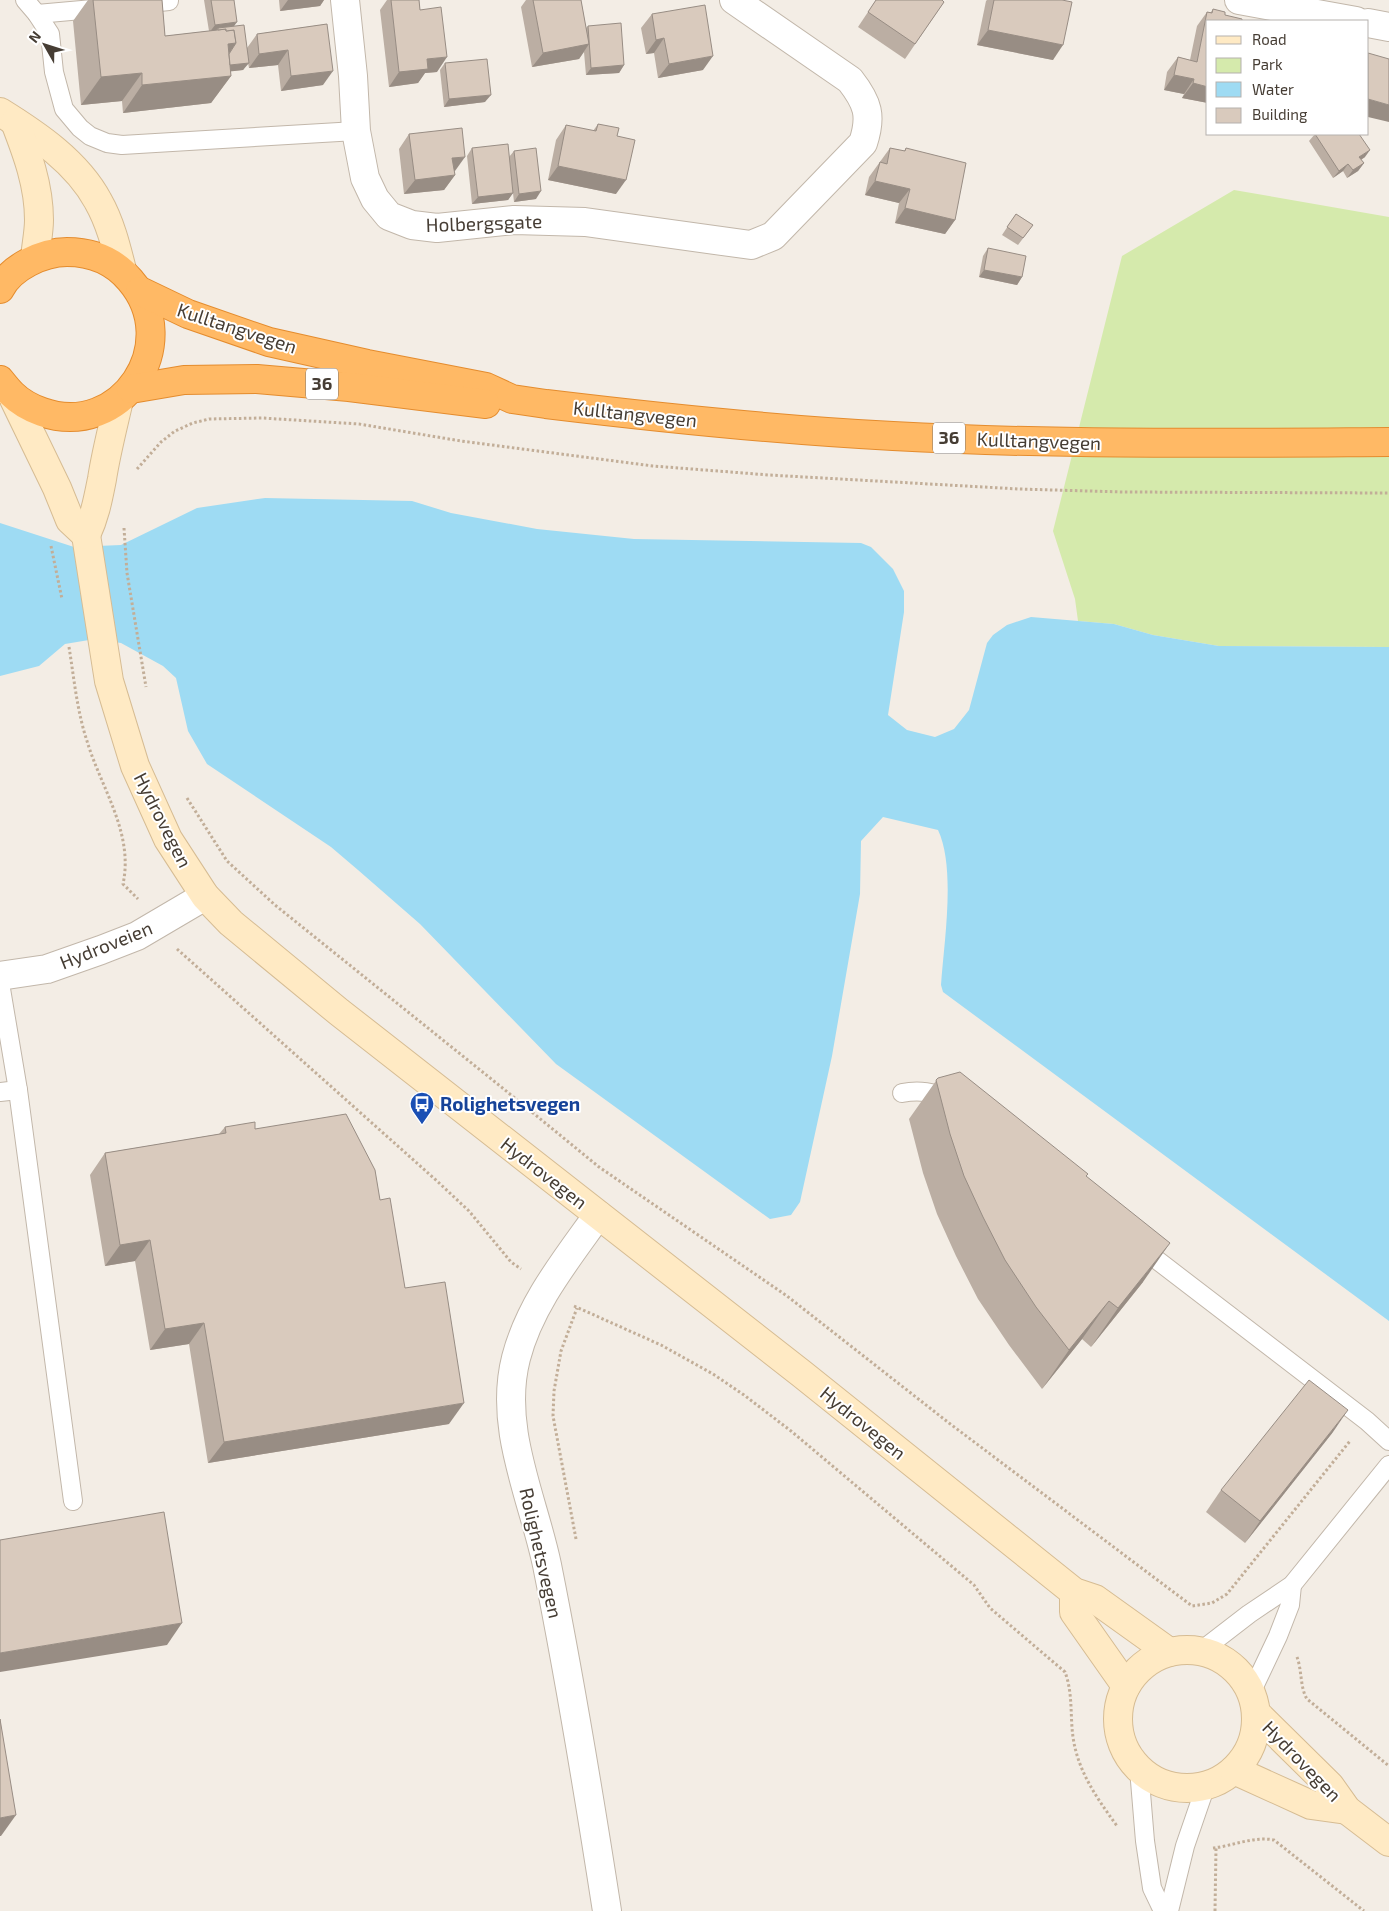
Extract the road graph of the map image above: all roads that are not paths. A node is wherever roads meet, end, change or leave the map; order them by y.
1 (25, 0) edge
2 (345, 0) edge
3 (734, 0) edge
4 (1239, 0) edge
5 (169, 1) edge
6 (1302, 6) edge
7 (38, 14) junction
8 (1352, 20) edge
9 (1369, 24) edge
10 (1389, 27) edge
11 (8, 117) edge
12 (356, 132) junction
13 (19, 264) edge
14 (122, 270) junction
15 (0, 289) edge
16 (140, 291) junction
17 (6, 387) edge
18 (125, 394) junction
19 (512, 399) junction
20 (1389, 442) edge
21 (86, 535) junction
22 (204, 896) junction
23 (0, 976) edge
24 (0, 983) edge
25 (18, 1090) junction
26 (0, 1092) edge
27 (902, 1093) dead end
28 (958, 1108) edge
29 (598, 1215) junction
30 (1123, 1234) edge
31 (1389, 1441) edge
32 (1389, 1465) edge
33 (73, 1501) dead end
34 (1292, 1585) junction
35 (1074, 1592) junction
36 (1201, 1651) junction
37 (1169, 1652) junction
38 (1126, 1686) junction
39 (1253, 1703) junction
40 (1139, 1769) junction
41 (1234, 1770) junction
42 (1206, 1785) junction
43 (1347, 1810) junction
44 (1389, 1842) edge
45 (607, 1911) edge
46 (1163, 1911) edge
47 (1169, 1911) edge

1 - 7 lane
2 - 12 street, Holbergsgate
3 - 12 street, Holbergsgate
4 - 6 street
5 - 7 lane
6 - 8 street
7 - 12 lane
9 - 10 street
11 - 13 street
11 - 14 street
13 - 14 highway, 36
13 - 15 highway, 36
14 - 16 highway, 36
16 - 18 highway, 36
16 - 19 highway, Kulltangvegen / 36
17 - 18 highway, 36
17 - 21 street
18 - 19 highway, Kulltangvegen / 36
18 - 21 street
19 - 20 highway, Kulltangvegen / 36
21 - 22 street, Hydrovegen
22 - 23 street, Hydroveien
22 - 29 street, Hydrovegen
24 - 25 lane
25 - 26 lane
25 - 33 lane
27 - 28 lane
29 - 35 street, Hydrovegen
29 - 45 street, Rolighetsvegen
30 - 31 lane
32 - 34 lane
34 - 36 lane
34 - 39 lane
35 - 37 street, Hydrovegen
35 - 38 street
36 - 37 street
36 - 39 street
37 - 38 street
38 - 40 street
39 - 41 street
39 - 43 street, Hydrovegen
40 - 42 street
40 - 46 lane
41 - 42 street
41 - 43 street, Hydrovegen
42 - 47 lane
43 - 44 street, Hydrovegen

